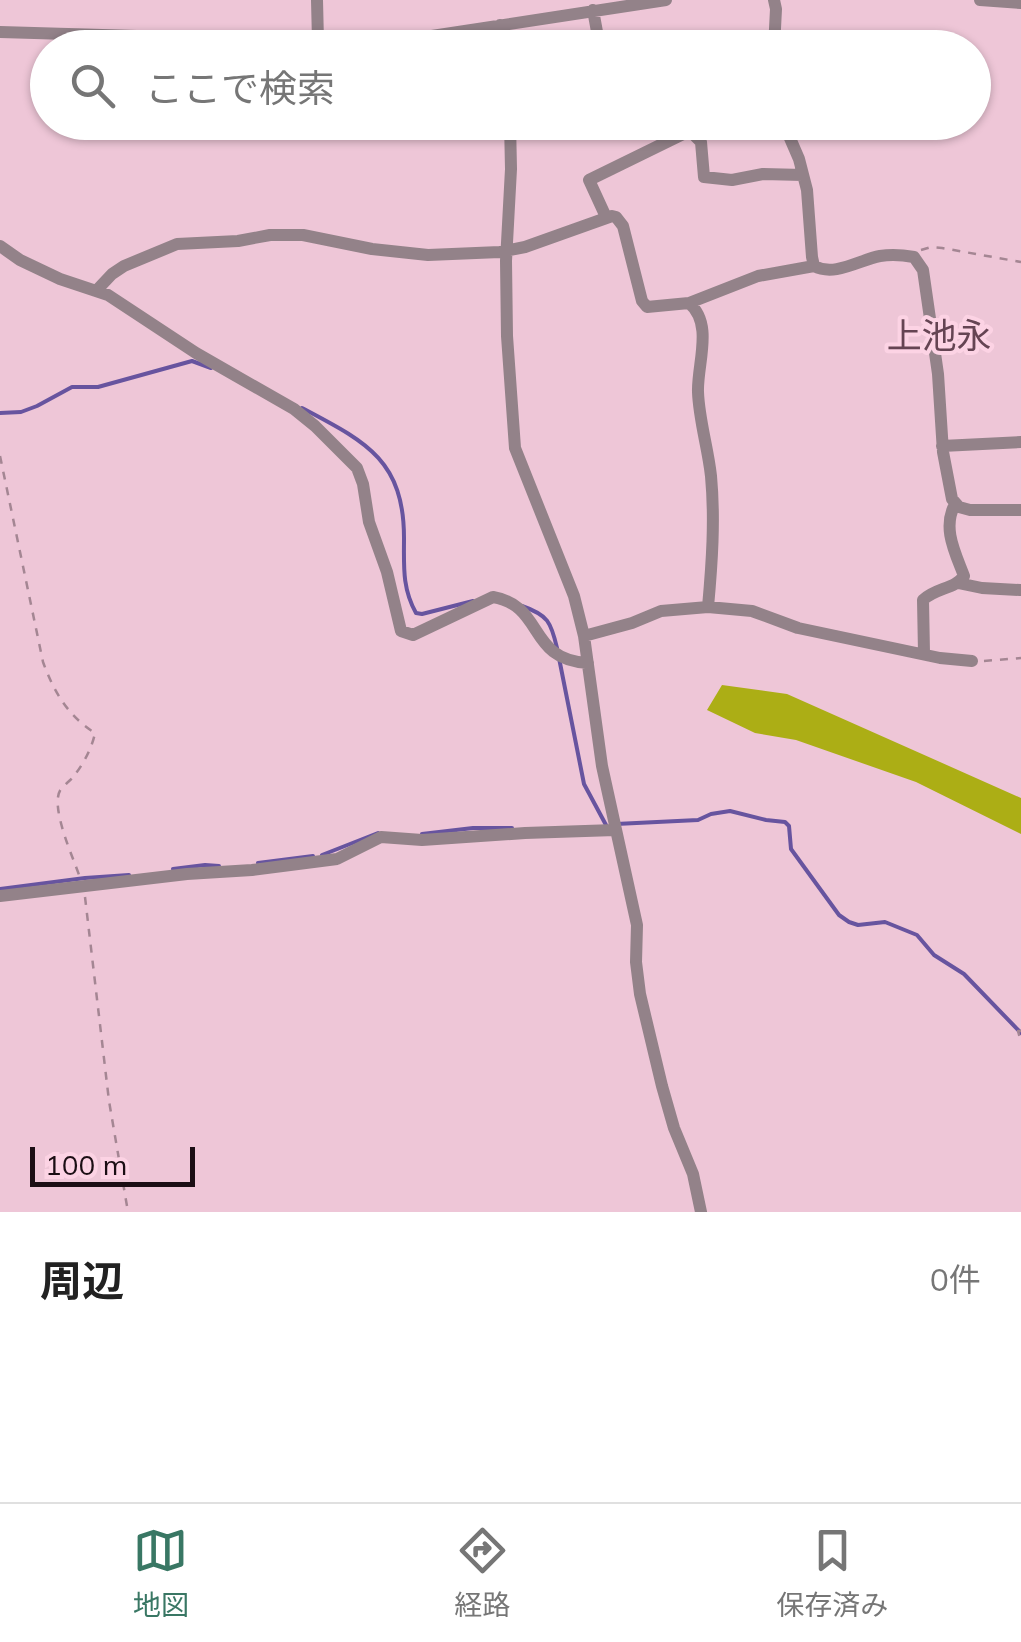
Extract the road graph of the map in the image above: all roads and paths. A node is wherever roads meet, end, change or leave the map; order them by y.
1 (317, 0) edge
2 (666, 0) edge
3 (774, 0) edge
4 (980, 0) edge
5 (1021, 2) edge
6 (593, 10) junction
7 (500, 25) junction
8 (318, 30) edge
9 (466, 30) edge
10 (500, 30) edge
11 (597, 30) edge
12 (775, 30) edge
13 (0, 32) edge
14 (30, 33) edge
15 (511, 140) edge
16 (671, 140) edge
17 (698, 140) edge
18 (791, 140) edge
19 (803, 175) junction
20 (606, 217) junction
21 (0, 246) edge
22 (507, 251) junction
23 (912, 257) junction
24 (1021, 262) edge
25 (814, 266) junction
26 (96, 291) junction
27 (688, 303) junction
28 (1021, 442) edge
29 (942, 446) junction
30 (0, 456) edge
31 (955, 504) junction
32 (1021, 510) edge
33 (958, 583) junction
34 (1020, 590) edge
35 (708, 607) junction
36 (584, 636) junction
37 (924, 653) junction
38 (1021, 658) edge
39 (972, 661) joint
40 (588, 663) junction
41 (615, 830) junction
42 (83, 886) junction
43 (0, 896) edge
44 (1021, 1031) edge
45 (1021, 1042) edge
46 (128, 1212) edge
47 (700, 1212) edge

1 - 8 street
2 - 6 street
3 - 12 street
4 - 5 street
6 - 7 street
6 - 11 street
7 - 9 street
7 - 10 street
13 - 14 street
15 - 22 street
16 - 20 street
17 - 19 street
18 - 19 street
19 - 25 street
20 - 22 street
20 - 27 street
21 - 26 street
22 - 26 street
22 - 36 street
23 - 24 path
23 - 25 street
23 - 29 street
25 - 27 street
26 - 40 street
27 - 35 street
28 - 29 street
29 - 31 street
30 - 42 path
31 - 32 street
31 - 33 street
33 - 34 street
33 - 37 street
35 - 36 street
35 - 37 street
36 - 40 street
37 - 39 street
38 - 39 path
40 - 41 street
41 - 42 street
41 - 47 street
42 - 43 street
42 - 46 path
44 - 45 path

